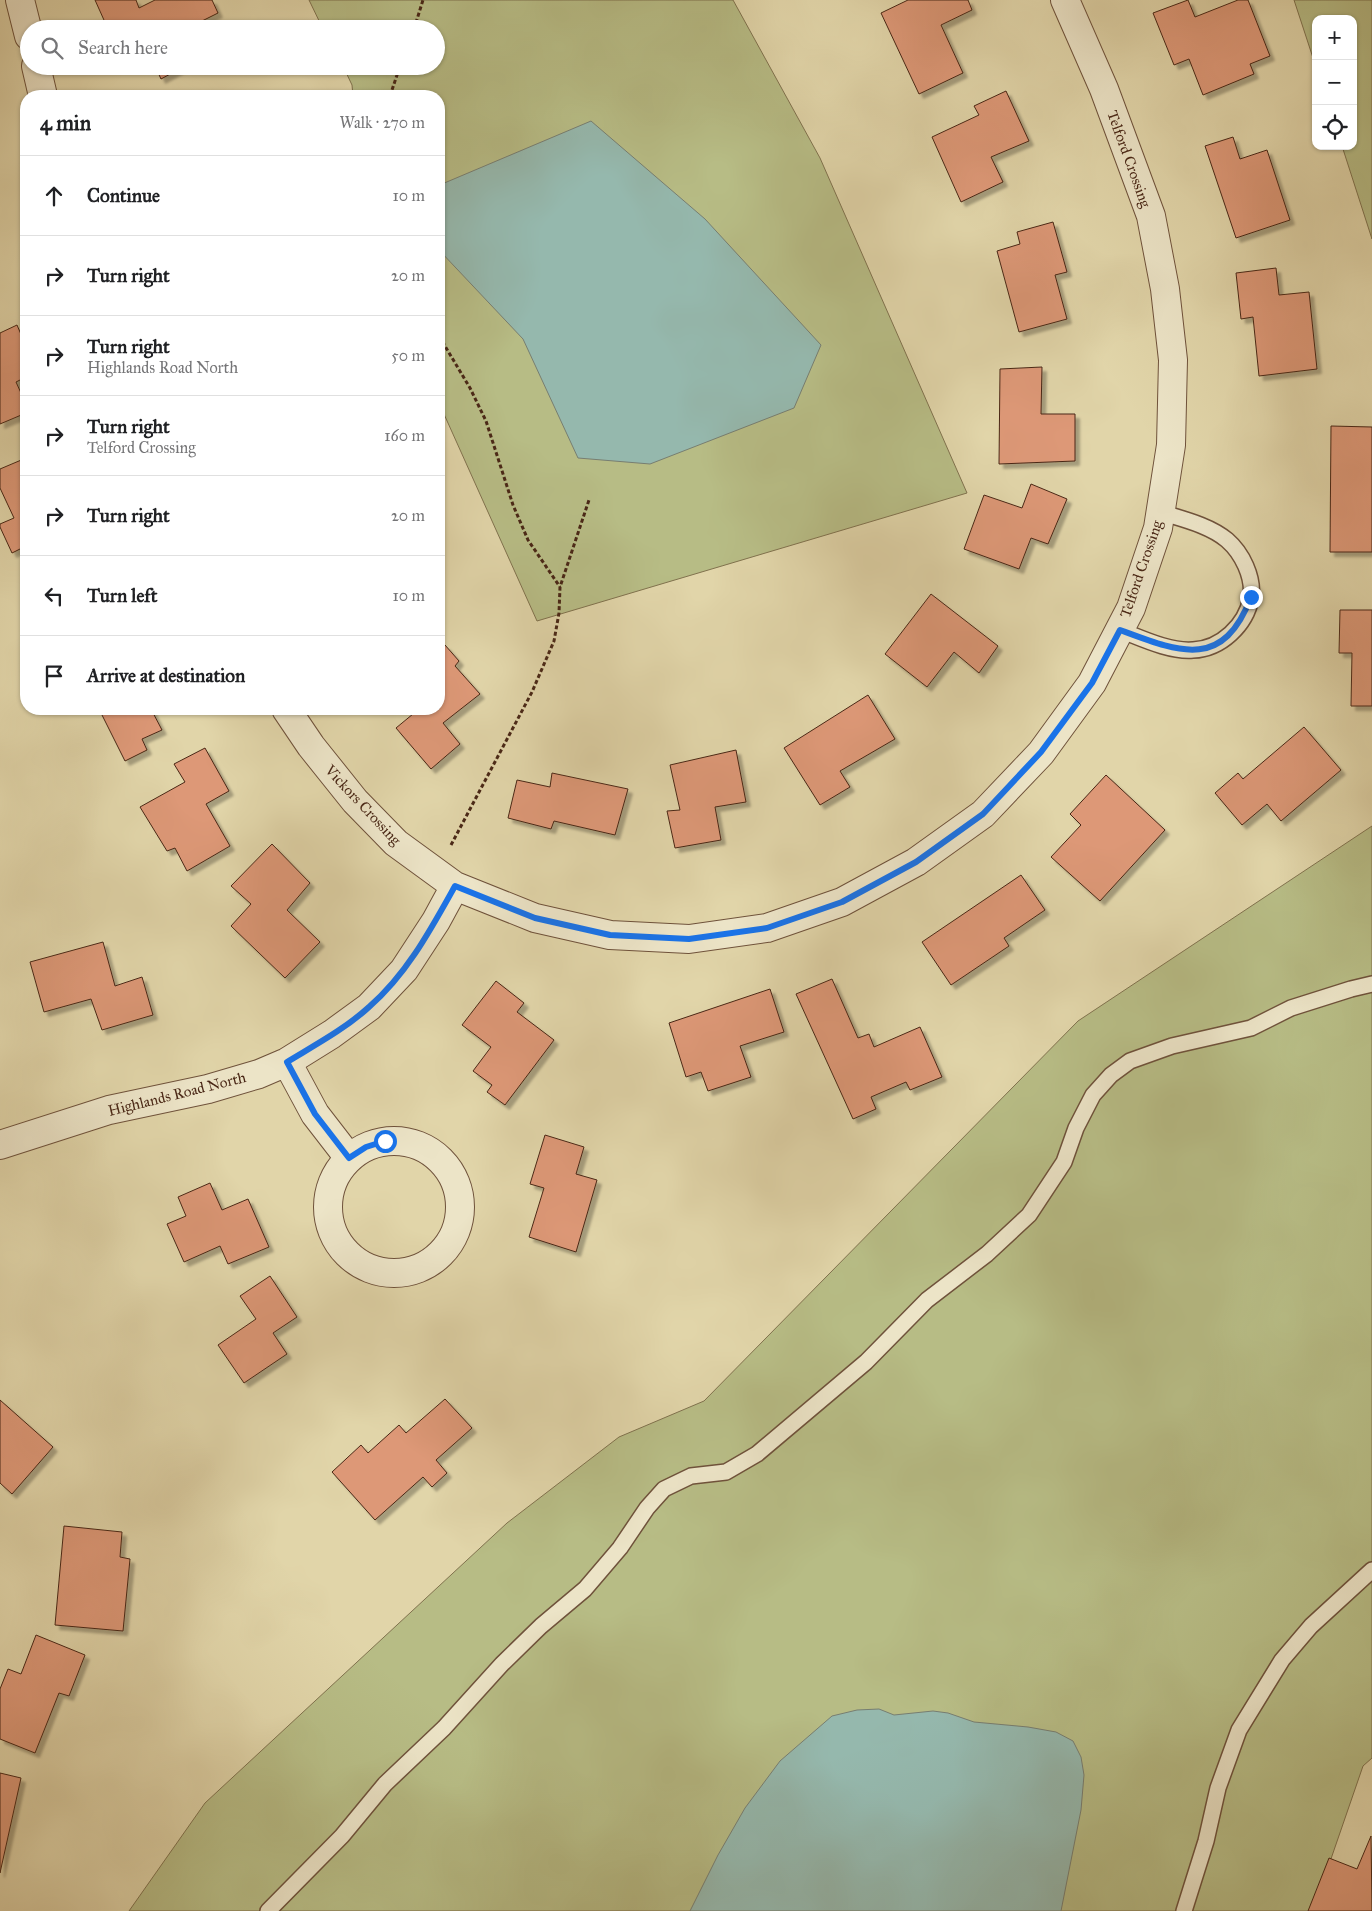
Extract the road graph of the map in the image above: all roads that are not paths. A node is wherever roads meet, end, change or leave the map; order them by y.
1 (20, 0) edge
2 (1065, 0) edge
3 (25, 20) edge
4 (38, 75) edge
5 (42, 90) edge
6 (1160, 512) junction
7 (1120, 630) junction
8 (290, 715) edge
9 (445, 878) junction
10 (1372, 984) edge
11 (287, 1062) junction
12 (0, 1145) edge
13 (349, 1158) junction
14 (1372, 1570) edge
15 (268, 1911) edge
16 (1184, 1911) edge

1 - 3 street
2 - 6 street, Telford Crossing
4 - 5 street
6 - 7 street, Telford Crossing
6 - 7 lane
7 - 9 street, Telford Crossing
8 - 9 street, Vickors Crossing
9 - 11 street, Highlands Road North
10 - 15 lane
11 - 12 street, Highlands Road North
11 - 13 street
13 - 13 street
14 - 16 lane

